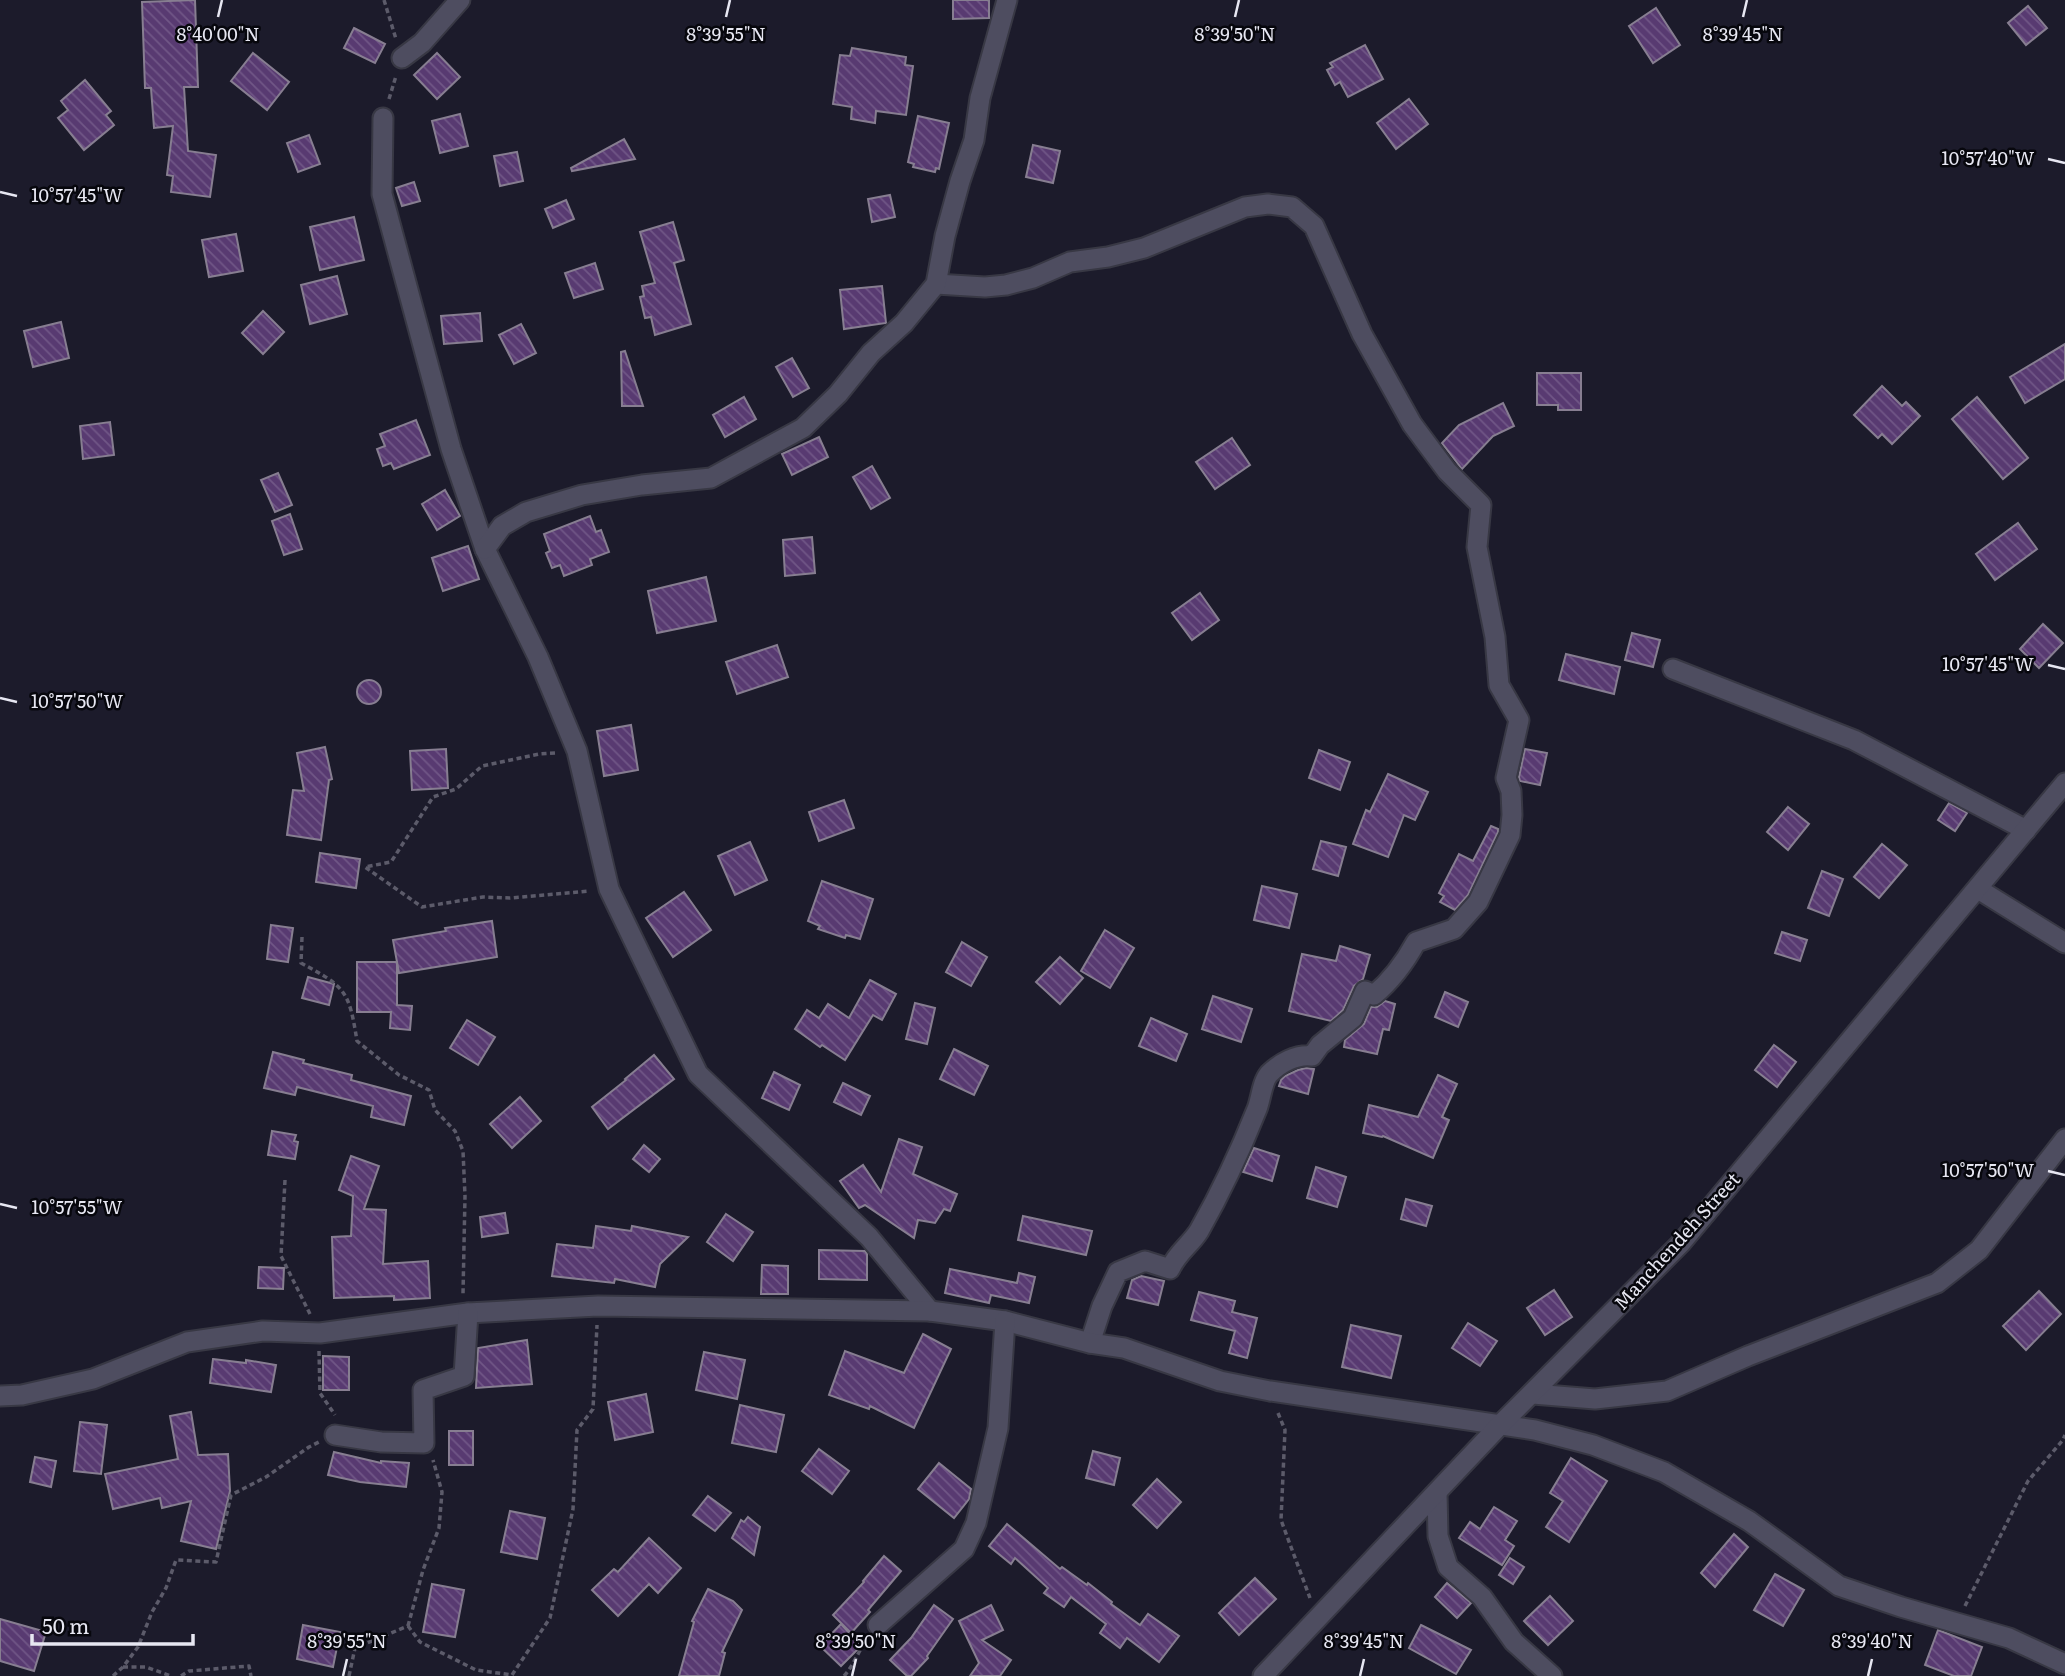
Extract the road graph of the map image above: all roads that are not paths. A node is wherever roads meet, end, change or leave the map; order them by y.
1 (460, 0) edge
2 (1007, 0) edge
3 (402, 58) dead end
4 (383, 118) dead end
5 (936, 284) junction
6 (485, 549) junction
7 (1673, 669) dead end
8 (2065, 783) edge
9 (2026, 830) junction
10 (1978, 889) junction
11 (2065, 943) edge
12 (2065, 1139) edge
13 (930, 1311) junction
14 (468, 1313) junction
15 (1005, 1321) junction
16 (1090, 1343) junction
17 (1533, 1394) junction
18 (0, 1395) edge
19 (1499, 1426) junction
20 (335, 1435) road end
21 (1437, 1493) junction
22 (878, 1625) road end
23 (2065, 1664) edge
24 (1264, 1676) edge
25 (1552, 1676) edge

1 - 3 street
2 - 5 street
4 - 6 street
5 - 6 street
5 - 16 street
6 - 13 street
7 - 9 street
8 - 9 street, Manchendeh Street
9 - 10 street, Manchendeh Street
10 - 11 street
10 - 17 street, Manchendeh Street
12 - 17 street
13 - 14 street
13 - 15 street
14 - 18 street
14 - 20 street
15 - 16 street
15 - 22 street
16 - 19 street
17 - 19 street, Manchendeh Street
19 - 21 street, Manchendeh Street
19 - 23 street
21 - 24 street, Manchendeh Street
21 - 25 street

